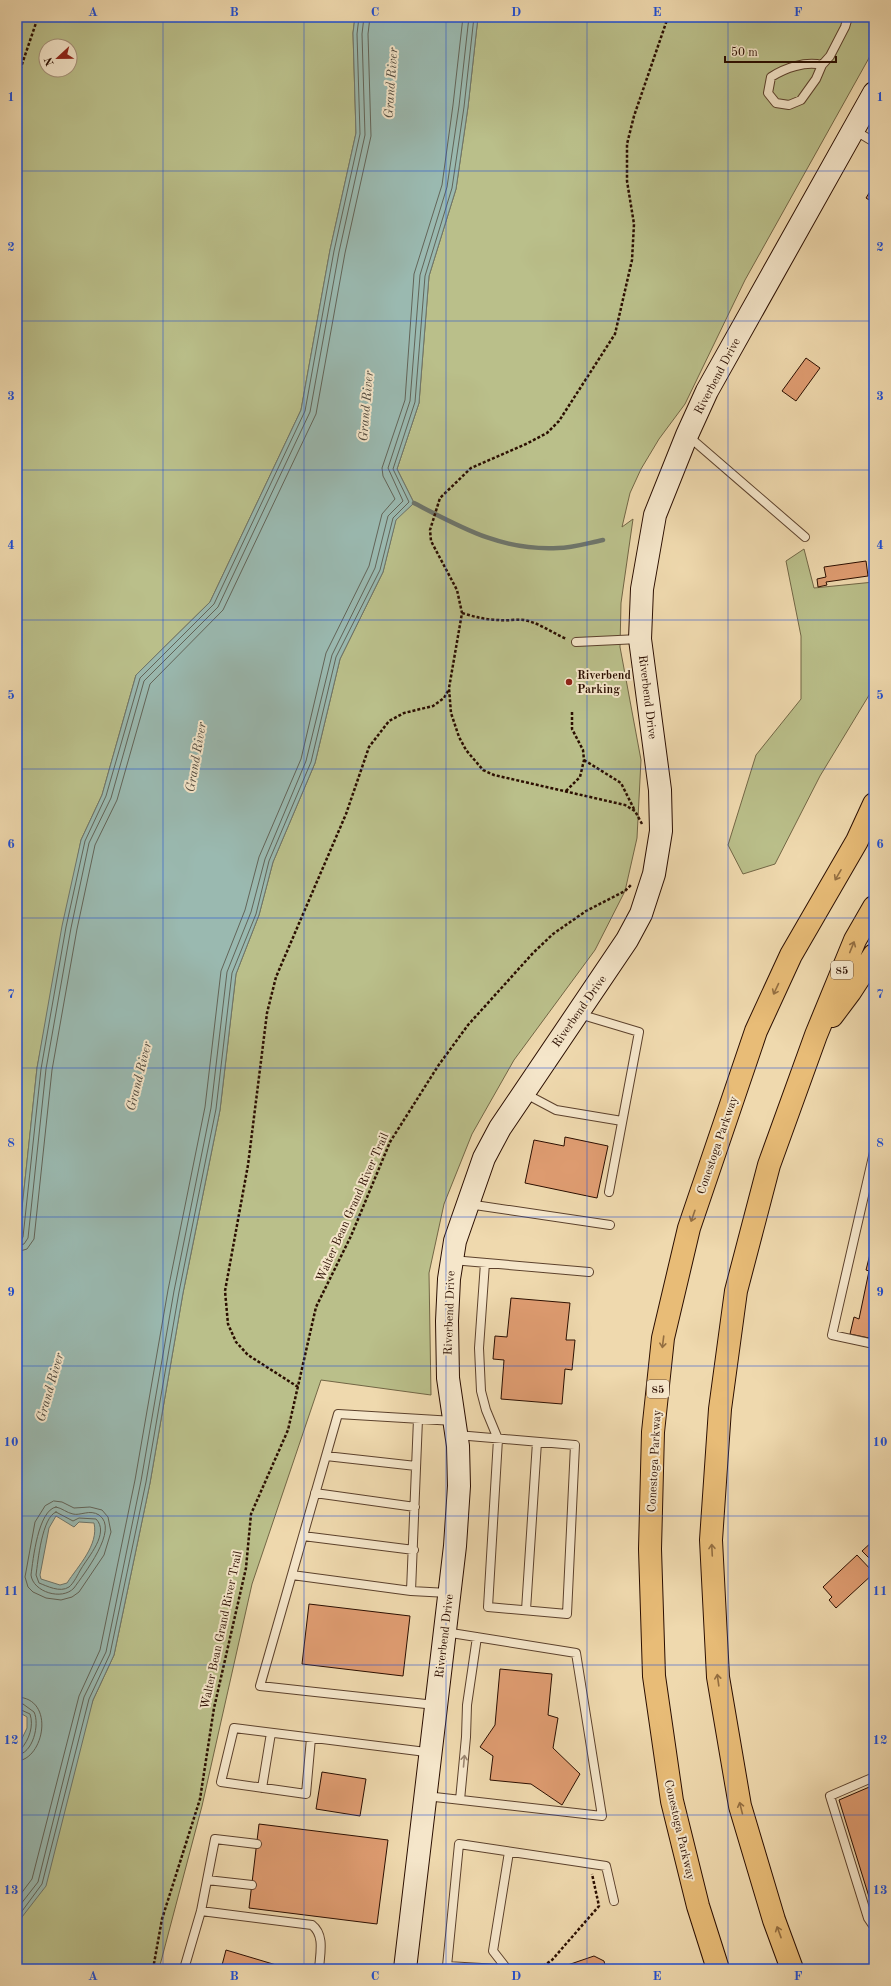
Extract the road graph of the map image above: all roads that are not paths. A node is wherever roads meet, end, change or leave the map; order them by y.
1 (848, 17) edge
2 (822, 65) junction
3 (874, 92) edge
4 (853, 129) junction
5 (874, 142) edge
6 (687, 435) junction
7 (805, 537) dead end
8 (640, 639) junction
9 (576, 642) road end
10 (874, 804) edge
11 (874, 819) edge
12 (857, 841) junction
13 (874, 907) edge
14 (874, 955) edge
15 (577, 1014) junction
16 (816, 1036) junction
17 (523, 1093) junction
18 (622, 1121) junction
19 (874, 1152) edge
20 (609, 1192) dead end
21 (467, 1204) junction
22 (610, 1225) dead end
23 (452, 1260) junction
24 (485, 1263) junction
25 (589, 1272) dead end
26 (874, 1344) edge
27 (418, 1419) junction
28 (456, 1428) junction
29 (498, 1439) junction
30 (537, 1442) junction
31 (326, 1456) junction
32 (416, 1466) junction
33 (315, 1493) junction
34 (415, 1507) junction
35 (303, 1536) junction
36 (414, 1550) junction
37 (292, 1575) junction
38 (411, 1591) junction
39 (449, 1593) junction
40 (526, 1610) junction
41 (444, 1632) junction
42 (477, 1637) junction
43 (436, 1705) junction
44 (271, 1733) junction
45 (310, 1738) junction
46 (430, 1753) junction
47 (874, 1777) edge
48 (262, 1788) junction
49 (425, 1796) junction
50 (460, 1800) junction
51 (257, 1844) dead end
52 (509, 1852) junction
53 (207, 1880) junction
54 (252, 1885) dead end
55 (614, 1901) dead end
56 (201, 1911) junction
57 (874, 1927) edge
58 (184, 1969) edge
59 (319, 1969) edge
60 (405, 1969) edge
61 (500, 1969) edge
62 (507, 1969) edge
63 (718, 1969) edge
64 (792, 1969) edge

1 - 2 lane
2 - 2 lane
3 - 4 street, Riverbend Drive
4 - 5 lane
4 - 6 street, Riverbend Drive
6 - 7 lane
6 - 8 street, Riverbend Drive
8 - 9 lane
8 - 15 street, Riverbend Drive
10 - 12 highway, Conestoga Parkway / 85
11 - 12 highway, Conestoga Parkway / 85
12 -> 63 highway, Conestoga Parkway / 85
16 -> 13 highway, 85
14 - 16 highway, 85
15 - 17 street, Riverbend Drive
15 - 18 lane
64 -> 16 highway, 85
17 - 18 lane
17 - 21 street, Riverbend Drive
18 - 20 lane
19 - 26 lane
21 - 22 lane
21 - 23 street, Riverbend Drive
23 - 24 lane
23 - 28 street, Riverbend Drive
24 - 25 lane
24 - 29 lane
27 - 28 lane
27 - 31 lane
27 - 32 lane
28 - 29 lane
28 - 39 street, Riverbend Drive
29 - 30 lane
29 - 40 lane
30 - 40 lane
30 - 40 lane
31 - 32 lane
31 - 33 lane
32 - 34 lane
33 - 34 lane
33 - 35 lane
34 - 36 lane
35 - 36 lane
35 - 37 lane
36 - 38 lane
37 - 38 lane
37 - 43 lane
38 - 39 lane
39 - 41 street, Riverbend Drive
41 - 42 lane
41 - 43 street, Riverbend Drive
50 -> 42 lane
42 - 50 lane
43 - 46 street, Riverbend Drive
44 - 45 lane
44 - 48 lane
44 - 48 lane
45 - 46 lane
45 - 48 lane
46 - 49 street, Riverbend Drive
47 - 57 lane
49 - 50 lane
49 - 60 street, Riverbend Drive
51 - 53 lane
52 - 55 lane
52 - 61 lane
52 - 62 lane
53 - 54 lane
53 - 56 lane
56 - 58 lane
56 - 59 lane

